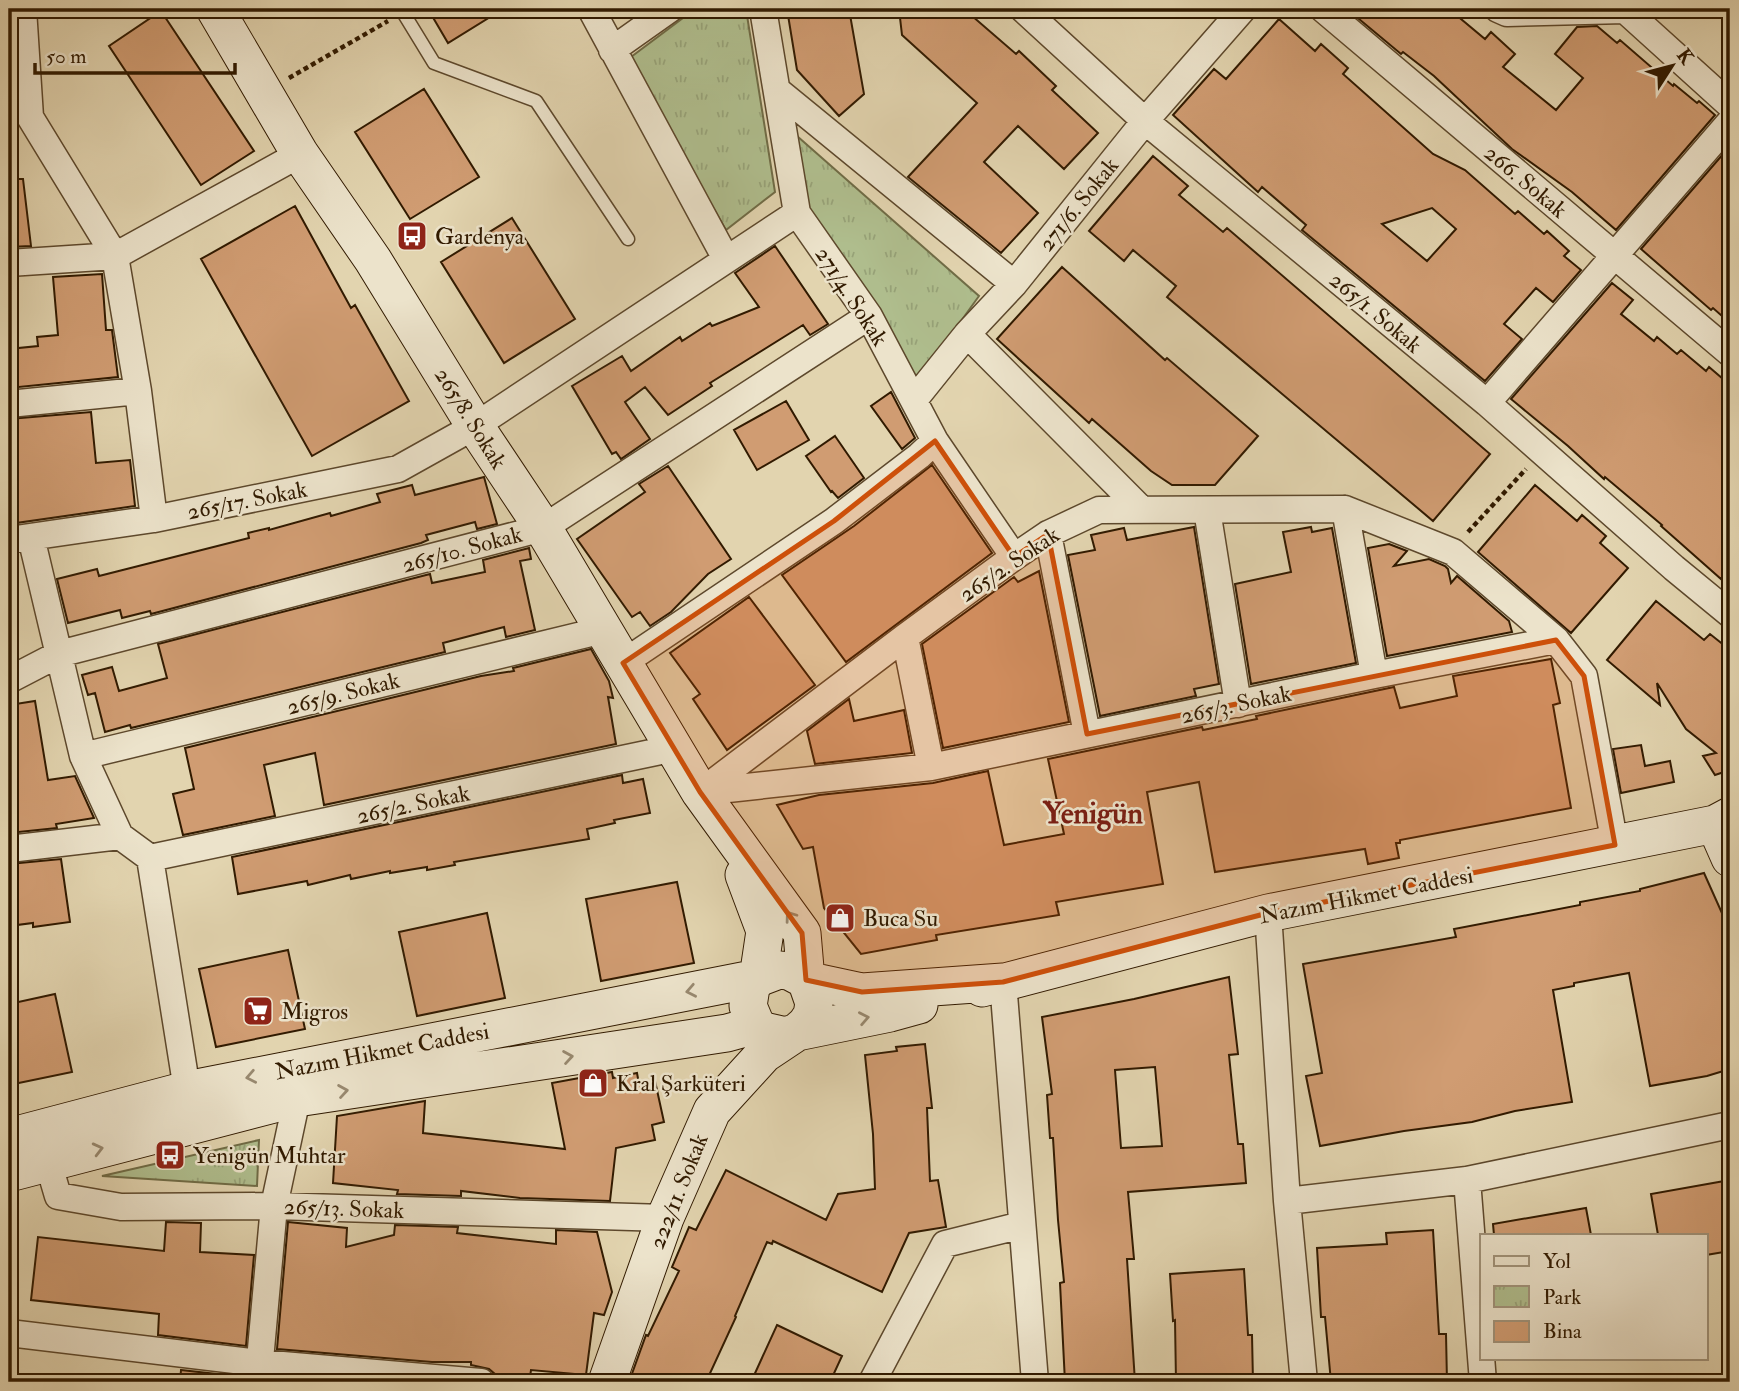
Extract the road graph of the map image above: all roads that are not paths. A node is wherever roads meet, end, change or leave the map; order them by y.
1 (23, 9) edge
2 (215, 9) edge
3 (591, 9) edge
4 (670, 9) edge
5 (763, 9) edge
6 (1023, 9) edge
7 (1243, 9) edge
8 (1323, 9) edge
9 (1499, 9) edge
10 (402, 10) edge
11 (612, 50) junction
12 (778, 91) junction
13 (1724, 91) edge
14 (19, 117) edge
15 (1146, 121) junction
16 (1730, 122) edge
17 (300, 155) junction
18 (796, 213) junction
19 (628, 239) dead end
20 (115, 256) junction
21 (1615, 257) junction
22 (726, 259) junction
23 (9, 263) edge
24 (1014, 284) junction
25 (869, 316) junction
26 (967, 334) junction
27 (1730, 353) edge
28 (138, 391) junction
29 (914, 400) junction
30 (9, 404) edge
31 (1487, 404) junction
32 (475, 426) junction
33 (935, 441) junction
34 (1345, 509) junction
35 (1142, 510) junction
36 (1207, 510) junction
37 (154, 519) junction
38 (543, 528) junction
39 (1048, 534) junction
40 (20, 539) edge
41 (1014, 558) junction
42 (1730, 614) edge
43 (603, 630) junction
44 (905, 637) junction
45 (1556, 640) junction
46 (59, 654) junction
47 (623, 663) junction
48 (1374, 675) junction
49 (9, 680) edge
50 (1238, 704) junction
51 (1087, 734) junction
52 (675, 748) junction
53 (83, 756) junction
54 (931, 767) junction
55 (700, 792) junction
56 (1723, 820) edge
57 (726, 828) junction
58 (120, 836) junction
59 (1615, 845) junction
60 (9, 849) edge
61 (150, 858) junction
62 (1730, 858) edge
63 (1268, 914) junction
64 (758, 978) junction
65 (806, 980) junction
66 (1003, 982) junction
67 (797, 1032) junction
68 (740, 1036) junction
69 (187, 1090) junction
70 (297, 1098) junction
71 (712, 1111) junction
72 (1730, 1125) edge
73 (9, 1137) edge
74 (48, 1162) junction
75 (9, 1173) edge
76 (1467, 1180) junction
77 (1287, 1201) junction
78 (274, 1206) junction
79 (665, 1218) junction
80 (1022, 1225) junction
81 (9, 1333) edge
82 (1480, 1344) edge
83 (1481, 1360) edge
84 (258, 1373) edge
85 (481, 1382) edge
86 (607, 1382) edge
87 (872, 1382) edge
88 (1035, 1382) edge
89 (1304, 1382) edge
90 (1483, 1382) edge

1 - 14 street
2 - 17 main road, 265/8. Sokak
3 - 11 street
4 - 11 street
5 - 12 street, 271/4. Sokak
6 - 15 street, 265/1. Sokak
7 - 15 street, 271/6. Sokak
8 - 21 street, 266. Sokak
9 - 13 street
10 - 19 lane
11 - 22 street
12 - 18 street, 271/4. Sokak
12 - 24 street
14 - 20 street
15 - 24 street, 271/6. Sokak
15 - 31 street, 265/1. Sokak
16 - 21 street
17 - 20 street
17 - 32 main road, 265/8. Sokak
18 - 22 street, 265/17. Sokak
18 - 25 street, 271/4. Sokak
20 - 23 street
20 - 28 street
21 - 27 street, 266. Sokak
21 - 31 street
22 - 32 street, 265/17. Sokak
24 - 26 street, 271/6. Sokak
25 - 29 street, 271/4. Sokak
25 - 38 street, 265/10. Sokak
26 - 29 street, 271/6. Sokak
26 - 35 street
28 - 30 street
28 - 37 street
29 - 33 street, 271/4. Sokak
31 - 42 street, 265/1. Sokak
32 - 37 street, 265/17. Sokak
32 - 38 main road, 265/8. Sokak
33 - 41 street, 271/4. Sokak
33 - 47 street
34 - 36 street, 265/2. Sokak
34 - 45 street, 265/2. Sokak
34 - 48 street
35 - 36 street, 265/2. Sokak
35 - 39 street, 265/2. Sokak
36 - 50 street
37 - 40 street, 265/17. Sokak
38 - 43 main road, 265/8. Sokak
38 - 46 street, 265/10. Sokak
39 - 41 street, 265/2. Sokak
39 - 51 street
40 - 46 street
41 - 44 street, 265/2. Sokak
43 - 47 main road, 265/8. Sokak
43 - 53 street, 265/9. Sokak
44 - 54 street
44 - 55 street, 265/2. Sokak
45 - 48 street, 265/3. Sokak
45 - 59 street
46 - 49 street, 265/10. Sokak
46 - 53 street
47 - 52 main road, 265/8. Sokak
48 - 50 street, 265/3. Sokak
50 - 51 street, 265/3. Sokak
51 - 54 street, 265/3. Sokak
52 - 55 main road, 265/8. Sokak
52 - 61 street, 265/2. Sokak
53 - 58 street
54 - 55 street, 265/3. Sokak
55 - 57 main road, 265/8. Sokak
56 - 59 main road, Nazım Hikmet Caddesi
56 - 62 main road
57 - 64 main road, 265/8. Sokak
65 -> 57 main road, 265/8. Sokak
58 - 60 street
58 - 61 street
59 - 63 main road, Nazım Hikmet Caddesi
61 - 69 street
63 - 66 main road, Nazım Hikmet Caddesi
63 - 77 street
64 - 65 main road, Nazım Hikmet Caddesi
64 - 68 main road, 265/8. Sokak
64 -> 69 main road, Nazım Hikmet Caddesi
65 - 66 main road, Nazım Hikmet Caddesi
65 - 67 main road, 265/8. Sokak
67 -> 66 main road, Nazım Hikmet Caddesi
66 - 80 street
67 - 68 main road
67 - 71 main road, 222/11. Sokak
70 -> 68 main road, Nazım Hikmet Caddesi
68 - 71 main road
69 - 73 main road, Nazım Hikmet Caddesi
74 -> 70 main road, Nazım Hikmet Caddesi
70 - 78 street
71 - 79 main road, 222/11. Sokak
72 - 76 street
74 - 75 main road, Nazım Hikmet Caddesi
74 - 78 street, 265/13. Sokak
76 - 77 street
76 - 82 street
77 - 89 street
78 - 79 street, 265/13. Sokak
78 - 84 street
79 - 86 main road, 222/11. Sokak
80 - 87 street
80 - 88 street
81 - 84 street
83 - 90 street
84 - 85 street

